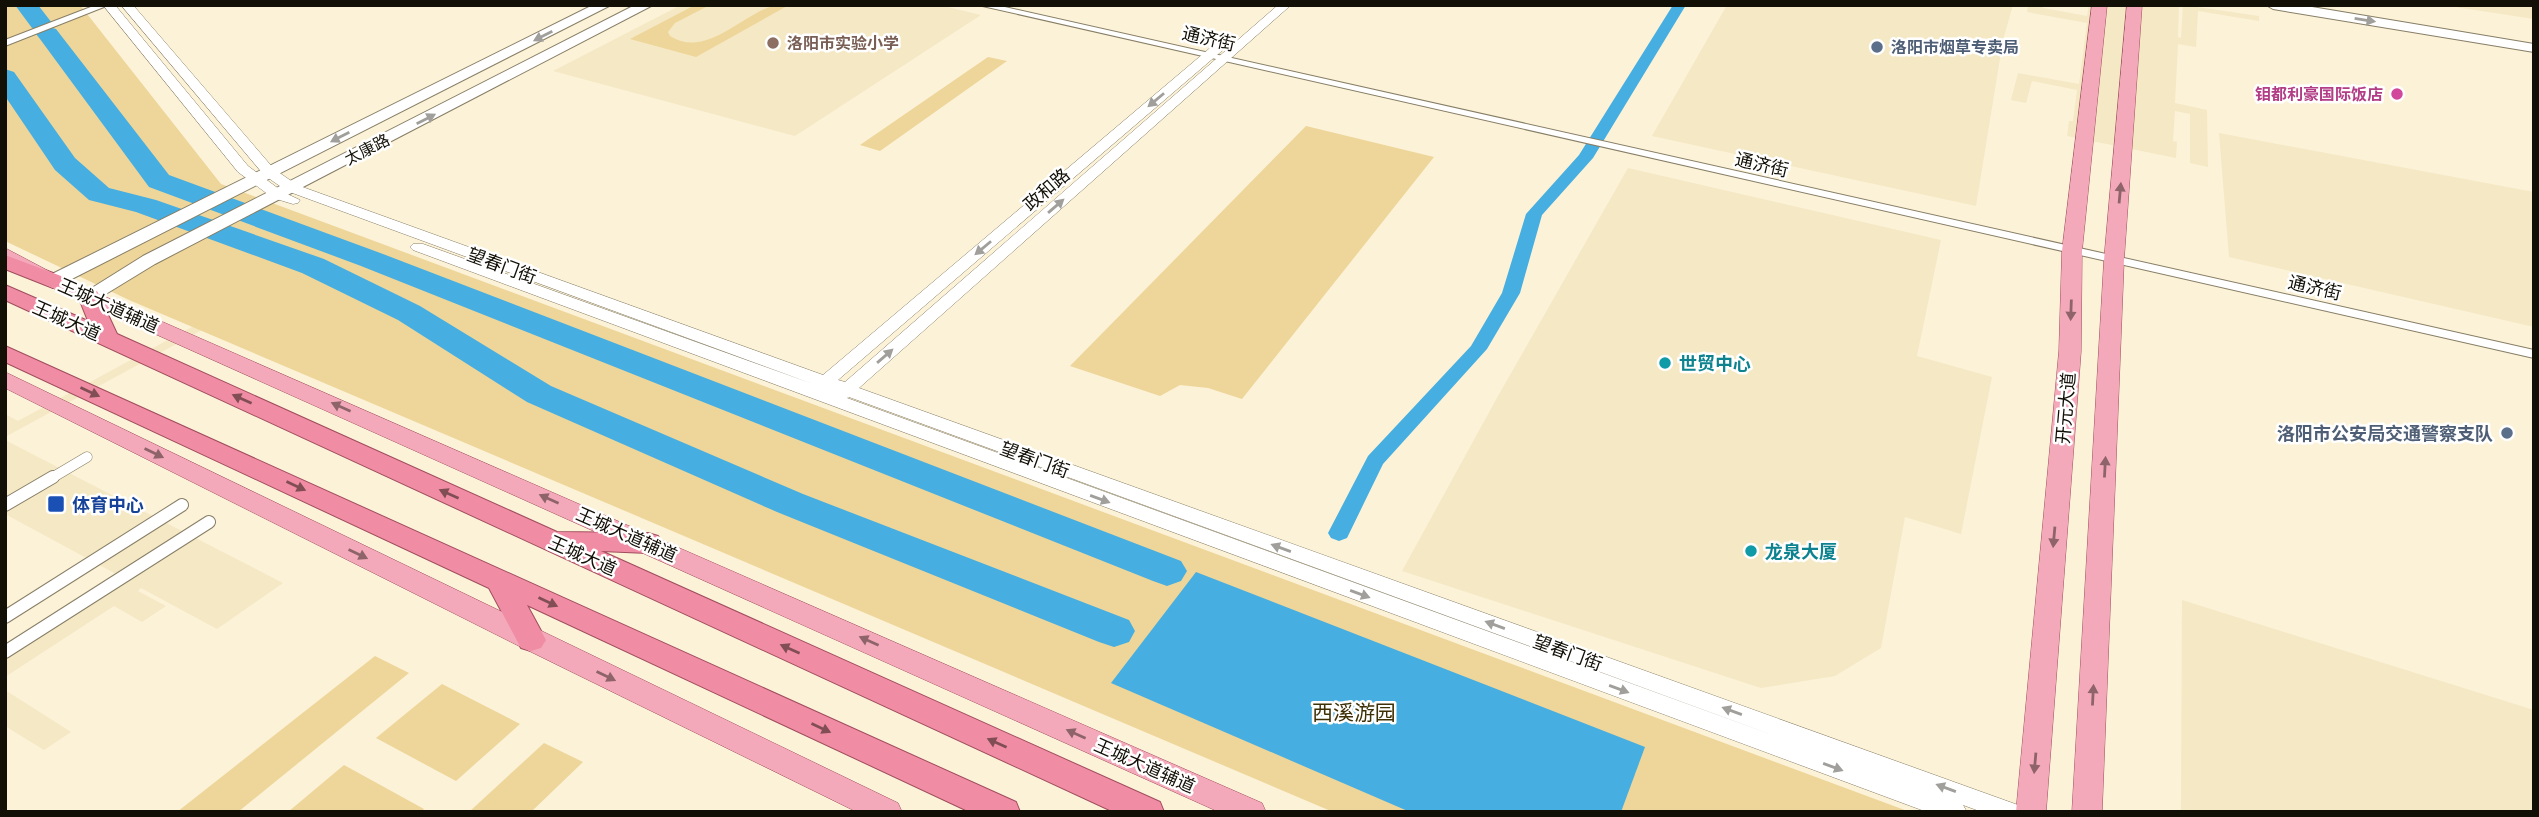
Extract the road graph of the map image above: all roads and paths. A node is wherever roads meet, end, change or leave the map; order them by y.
1 (107, 5) edge
2 (127, 5) edge
3 (604, 5) edge
4 (646, 5) edge
5 (982, 5) edge
6 (1011, 5) edge
7 (1267, 5) edge
8 (1285, 5) edge
9 (2100, 5) edge
10 (2135, 5) edge
11 (2273, 5) edge
12 (2357, 5) edge
13 (2534, 33) edge
14 (10, 42) edge
15 (2534, 48) edge
16 (1219, 55) junction
17 (262, 176) junction
18 (285, 191) junction
19 (2073, 246) junction
20 (5, 254) edge
21 (2115, 256) junction
22 (5, 261) edge
23 (53, 281) junction
24 (11, 295) edge
25 (89, 296) junction
26 (107, 338) junction
27 (2534, 345) edge
28 (5, 353) edge
29 (2534, 354) edge
30 (5, 363) edge
31 (43, 370) junction
32 (5, 379) edge
33 (818, 388) junction
34 (839, 396) junction
35 (87, 457) dead end
36 (5, 505) edge
37 (182, 505) dead end
38 (209, 522) dead end
39 (551, 540) junction
40 (648, 543) junction
41 (499, 579) junction
42 (5, 617) edge
43 (531, 640) junction
44 (5, 652) edge
45 (887, 812) edge
46 (1004, 812) edge
47 (1148, 812) edge
48 (1251, 812) edge
49 (1955, 812) edge
50 (2010, 812) edge
51 (2031, 812) edge
52 (2087, 812) edge

1 - 14 street
1 - 17 street, 望春门街
2 - 17 street, 望春门街
3 -> 17 main road, 太康路
18 -> 4 main road, 太康路
5 - 16 street, 通济街
6 - 16 street, 通济街
7 - 16 street, 政和路
8 - 16 street, 政和路
9 - 19 main road, 开元大道
21 -> 10 main road
11 -> 15 main road
12 - 13 main road
16 - 19 street, 通济街
16 -> 33 street, 政和路
34 -> 16 street, 政和路
17 - 18 street, 望春门街
17 - 23 main road, 太康路
18 - 25 main road, 太康路
18 - 33 street, 望春门街
19 - 21 street, 通济街
19 -> 51 main road, 开元大道
20 - 23 main road, 王城大道辅道
21 - 27 street, 通济街
21 - 29 street, 通济街
52 -> 21 main road
22 - 23 highway
23 - 25 main road, 王城大道辅道
24 - 26 highway, 王城大道
25 - 26 highway
40 -> 25 main road, 王城大道辅道
39 -> 26 highway, 王城大道
28 - 31 highway
30 - 31 highway
31 -> 41 highway
32 -> 43 main road
33 - 34 street, 望春门街
34 -> 49 street, 望春门街
50 -> 34 street, 望春门街
35 - 36 street
37 - 42 street
38 - 44 street
39 - 40 highway
47 -> 39 highway, 王城大道
48 -> 40 main road, 王城大道辅道
41 - 43 highway
41 -> 46 highway
43 -> 45 main road

